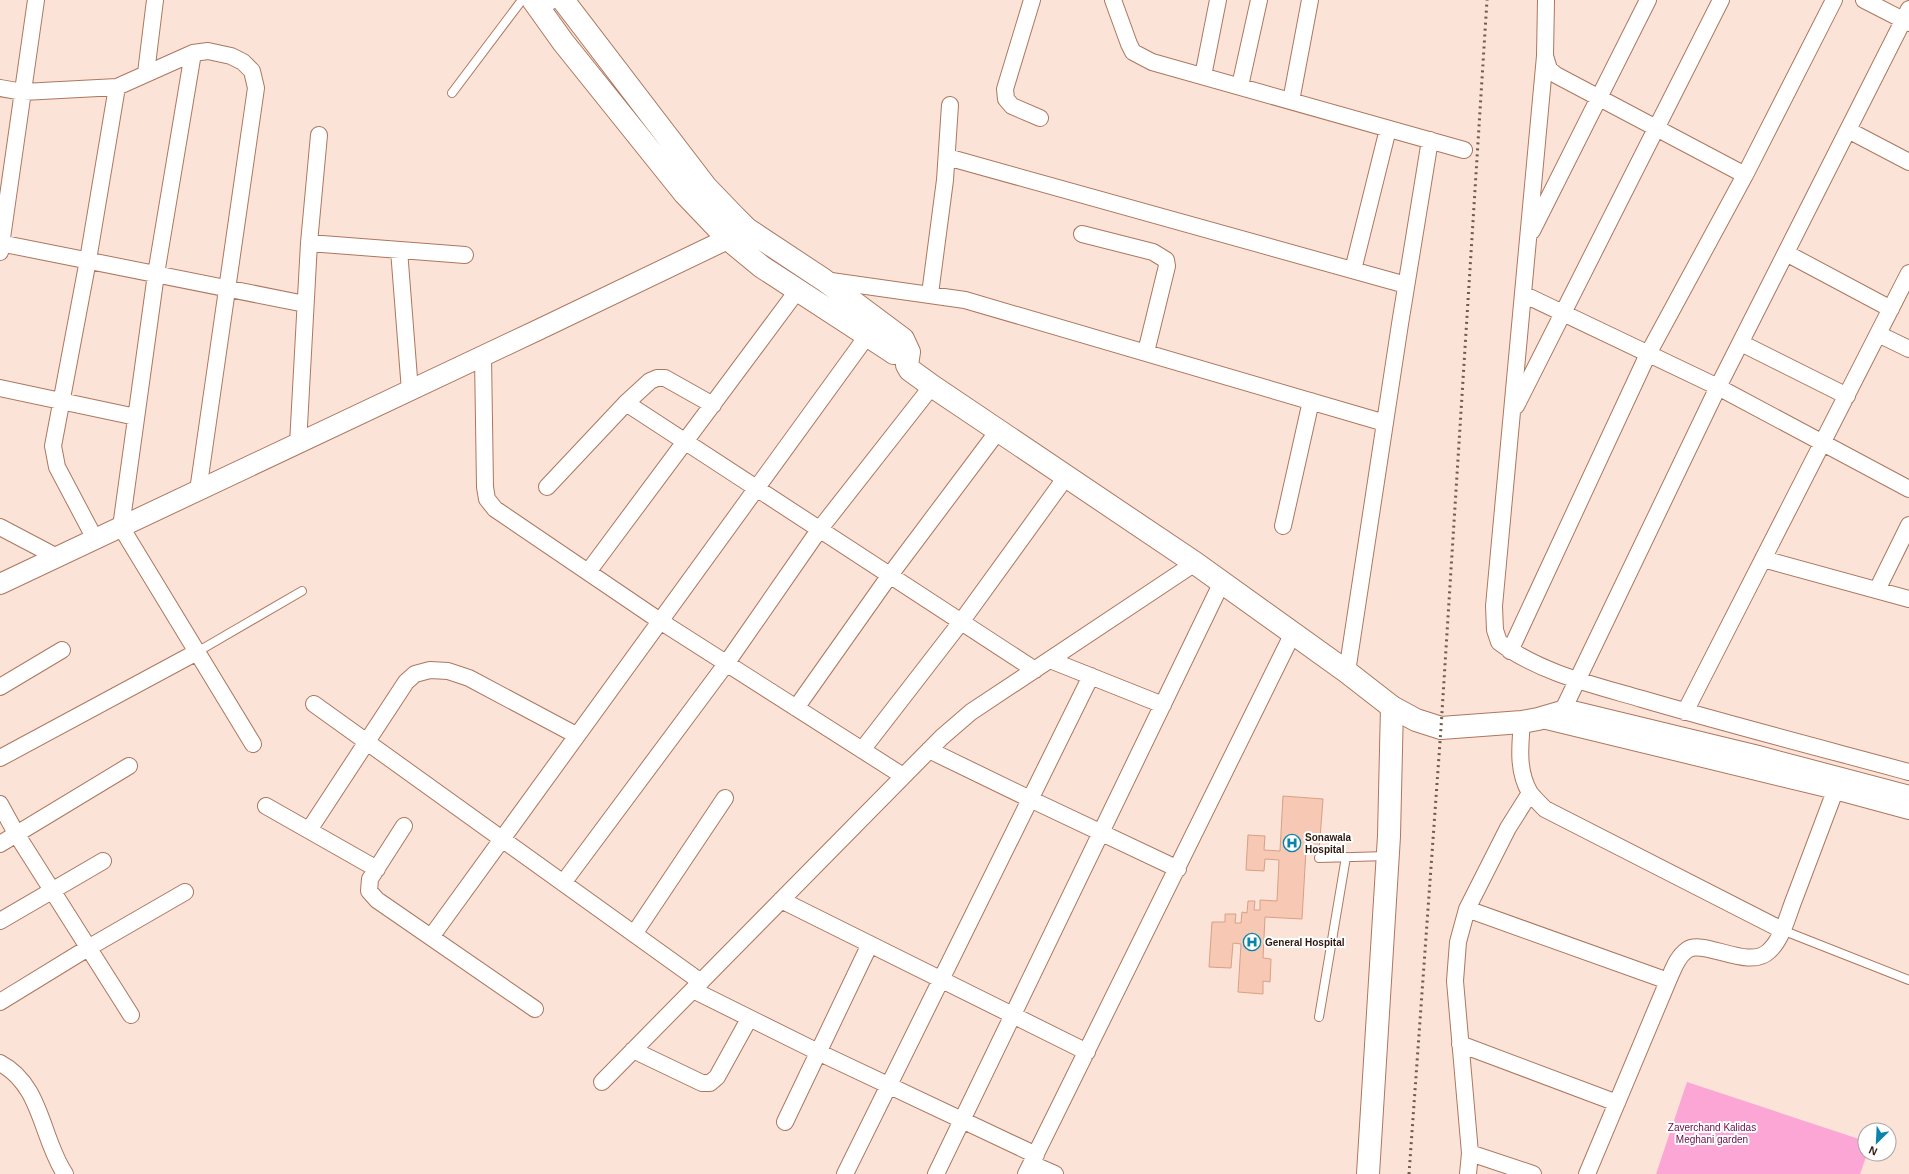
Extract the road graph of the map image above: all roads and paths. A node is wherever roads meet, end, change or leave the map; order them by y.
1 (36, 0) edge
2 (155, 0) edge
3 (563, 0) edge
4 (1032, 0) edge
5 (1113, 0) edge
6 (1218, 0) edge
7 (1259, 0) edge
8 (1310, 0) edge
9 (1546, 0) edge
10 (1648, 0) edge
11 (1721, 0) edge
12 (1834, 0) edge
13 (1864, 0) edge
14 (536, 2) edge
15 (1907, 17) edge
16 (193, 53) junction
17 (1545, 56) junction
18 (146, 73) junction
19 (1203, 76) junction
20 (117, 86) junction
21 (1240, 86) junction
22 (0, 88) edge
23 (23, 92) junction
24 (452, 93) dead end
25 (1599, 98) junction
26 (1291, 101) junction
27 (950, 105) dead end
28 (1040, 118) dead end
29 (1656, 128) junction
30 (1388, 129) junction
31 (1848, 130) junction
32 (319, 135) dead end
33 (1430, 140) junction
34 (1464, 150) dead end
35 (947, 157) junction
36 (1909, 162) edge
37 (1745, 175) junction
38 (747, 229) junction
39 (1082, 234) dead end
40 (1528, 238) junction
41 (728, 239) junction
42 (309, 243) junction
43 (1, 246) edge
44 (399, 250) junction
45 (1786, 253) junction
46 (465, 255) dead end
47 (88, 260) junction
48 (1352, 270) junction
49 (1909, 273) edge
50 (156, 274) junction
51 (824, 280) junction
52 (1406, 285) junction
53 (226, 288) junction
54 (797, 291) junction
55 (930, 294) junction
56 (1523, 294) junction
57 (305, 304) junction
58 (1891, 309) junction
59 (1562, 313) junction
60 (1878, 334) junction
61 (867, 336) junction
62 (1741, 343) junction
63 (1909, 349) edge
64 (909, 352) junction
65 (1146, 352) junction
66 (1648, 354) junction
67 (483, 356) junction
68 (932, 386) junction
69 (1718, 387) junction
70 (0, 388) edge
71 (410, 391) junction
72 (1846, 396) junction
73 (60, 401) junction
74 (1311, 401) junction
75 (626, 403) junction
76 (713, 404) junction
77 (1512, 414) junction
78 (136, 417) junction
79 (1385, 423) junction
80 (998, 431) junction
81 (686, 440) junction
82 (298, 444) junction
83 (1822, 444) junction
84 (1066, 476) junction
85 (547, 487) dead end
86 (756, 488) junction
87 (1909, 489) edge
88 (198, 491) junction
89 (1909, 525) edge
90 (1283, 526) dead end
91 (0, 527) edge
92 (121, 527) junction
93 (819, 530) junction
94 (95, 539) junction
95 (57, 557) junction
96 (1763, 559) junction
97 (1195, 563) junction
98 (588, 572) junction
99 (890, 576) junction
100 (1222, 582) junction
101 (0, 584) edge
102 (1877, 590) junction
103 (302, 592) dead end
104 (1909, 599) edge
105 (660, 621) junction
106 (961, 622) junction
107 (1293, 633) junction
108 (62, 650) dead end
109 (1510, 650) junction
110 (197, 652) junction
111 (1050, 660) junction
112 (726, 664) junction
113 (1035, 670) junction
114 (1347, 672) junction
115 (1091, 676) junction
116 (1577, 680) junction
117 (0, 687) edge
118 (314, 704) dead end
119 (1163, 705) junction
120 (1392, 707) junction
121 (796, 708) junction
122 (1562, 712) junction
123 (1685, 712) junction
124 (1530, 721) junction
125 (576, 735) junction
126 (366, 742) junction
127 (253, 744) dead end
128 (862, 750) junction
129 (930, 750) junction
130 (0, 758) edge
131 (129, 766) dead end
132 (1909, 772) edge
133 (903, 776) junction
134 (1835, 791) junction
135 (1530, 793) junction
136 (1909, 797) edge
137 (724, 798) dead end
138 (1030, 800) junction
139 (0, 804) edge
140 (266, 806) dead end
141 (1909, 811) edge
142 (404, 826) dead end
143 (308, 830) junction
144 (1102, 833) junction
145 (18, 835) junction
146 (501, 838) junction
147 (0, 844) edge
148 (1388, 856) junction
149 (1346, 857) junction
150 (1319, 858) dead end
151 (103, 861) dead end
152 (377, 869) junction
153 (1178, 869) junction
154 (563, 883) junction
155 (53, 891) junction
156 (185, 892) dead end
157 (781, 900) junction
158 (1467, 909) junction
159 (0, 921) edge
160 (1782, 930) junction
161 (634, 934) junction
162 (431, 937) junction
163 (870, 944) junction
164 (88, 948) junction
165 (941, 979) junction
166 (1909, 980) edge
167 (1668, 981) junction
168 (697, 986) junction
169 (0, 1002) edge
170 (535, 1009) dead end
171 (131, 1015) dead end
172 (1013, 1015) junction
173 (1319, 1017) dead end
174 (749, 1019) junction
175 (1460, 1044) junction
176 (633, 1050) junction
177 (818, 1052) junction
178 (1087, 1052) junction
179 (0, 1063) edge
180 (602, 1082) dead end
181 (889, 1086) junction
182 (1617, 1103) junction
183 (962, 1120) junction
184 (785, 1122) dead end
185 (1470, 1152) junction
186 (1031, 1164) edge
187 (65, 1174) edge
188 (846, 1174) edge
189 (936, 1174) edge
190 (1055, 1174) edge
191 (1368, 1174) edge
192 (1468, 1174) edge
193 (1533, 1174) edge
194 (1587, 1174) edge

1 - 23 street
2 - 18 street
3 - 38 main road
4 - 28 street
5 - 19 street
6 - 19 street
7 - 21 street
8 - 26 street
9 - 17 street
10 - 25 street
11 - 29 street
12 - 37 street
13 - 15 street
14 - 24 lane
14 - 41 main road
15 - 31 street
16 - 18 street
16 - 50 street
16 - 53 street
17 - 25 street
17 - 40 street
18 - 20 street
19 - 21 street
20 - 23 street
20 - 47 street
21 - 26 street
22 - 23 street
23 - 43 street
25 - 29 street
25 - 40 street
26 - 30 street
27 - 35 street
29 - 37 street
29 - 59 street
30 - 33 street
30 - 48 street
31 - 36 street
31 - 45 street
32 - 42 street
33 - 34 street
33 - 52 street
35 - 48 street
35 - 55 street
37 - 66 street
38 - 41 street
38 - 51 main road
39 - 65 street
40 - 56 street
41 - 54 main road
41 - 67 street
42 - 44 street
42 - 57 street
43 - 47 street
44 - 46 street
44 - 71 street
45 - 58 street
45 - 62 street
47 - 50 street
47 - 73 street
48 - 52 street
49 - 58 street
50 - 53 street
50 - 78 street
51 - 55 street
51 - 64 main road
52 - 79 street
53 - 57 street
53 - 88 street
54 - 61 main road
54 - 76 street
55 - 65 street
56 - 59 street
56 - 77 street
57 - 82 street
58 - 60 street
59 - 66 street
59 - 77 street
60 - 63 street
60 - 72 street
61 - 64 main road
61 - 86 street
62 - 69 street
62 - 72 street
64 - 68 main road
65 - 74 street
66 - 69 street
66 - 109 street
67 - 71 street
67 - 98 street
68 - 80 main road
68 - 93 street
69 - 83 street
69 - 116 street
70 - 73 street
71 - 82 street
72 - 83 street
73 - 78 street
73 - 94 street
74 - 79 street
74 - 90 street
75 - 76 street
75 - 81 street
75 - 85 street
76 - 81 street
77 - 109 street
78 - 92 street
79 - 114 street
80 - 84 main road
80 - 99 street
81 - 86 street
81 - 98 street
82 - 88 street
83 - 87 street
83 - 96 street
84 - 97 main road
84 - 106 street
86 - 93 street
86 - 105 street
88 - 92 street
89 - 102 street
91 - 95 street
92 - 94 street
92 - 110 street
93 - 99 street
93 - 112 street
94 - 95 street
95 - 101 street
96 - 102 street
96 - 123 street
97 - 100 main road
97 - 111 street
98 - 105 street
99 - 106 street
99 - 121 street
100 - 107 main road
100 - 119 street
102 - 104 street
103 - 110 lane
105 - 112 street
105 - 125 street
106 - 113 street
106 - 128 street
107 - 114 main road
107 - 153 street
108 - 117 street
109 - 116 street
110 - 127 street
110 - 130 street
111 - 113 street
111 - 115 street
112 - 121 street
112 - 154 street
113 - 129 street
114 - 120 main road
115 - 119 street
115 - 138 street
116 - 122 street
116 - 123 street
118 - 126 street
119 - 144 street
120 - 124 main road
120 - 148 main road
121 - 128 street
122 - 124 main road
122 - 136 main road
123 - 132 street
124 - 134 street
124 - 135 street
125 - 126 street
125 - 146 street
126 - 143 street
126 - 146 street
128 - 133 street
129 - 133 street
129 - 138 street
131 - 145 street
133 - 157 street
134 - 141 street
134 - 160 street
135 - 158 street
135 - 160 street
137 - 161 street
138 - 144 street
138 - 165 street
139 - 145 street
140 - 143 street
142 - 152 street
143 - 152 street
144 - 153 street
144 - 172 street
145 - 147 street
145 - 155 street
146 - 154 street
146 - 162 street
148 - 149 lane
148 - 191 main road
149 - 150 lane
149 - 173 lane
151 - 155 street
152 - 162 street
153 - 178 street
154 - 161 street
155 - 159 street
155 - 164 street
156 - 164 street
157 - 163 street
157 - 168 street
158 - 167 street
158 - 175 street
160 - 166 lane
160 - 167 street
161 - 168 street
162 - 170 street
163 - 165 street
163 - 177 street
164 - 169 street
164 - 171 street
165 - 172 street
165 - 181 street
167 - 182 street
168 - 174 street
168 - 176 street
172 - 178 street
172 - 183 street
174 - 176 street
174 - 177 street
175 - 182 street
175 - 185 street
176 - 180 street
177 - 181 street
177 - 184 street
178 - 186 street
179 - 187 street
181 - 183 street
181 - 188 street
182 - 194 street
183 - 186 street
183 - 189 street
185 - 192 street
185 - 193 street
186 - 190 street

